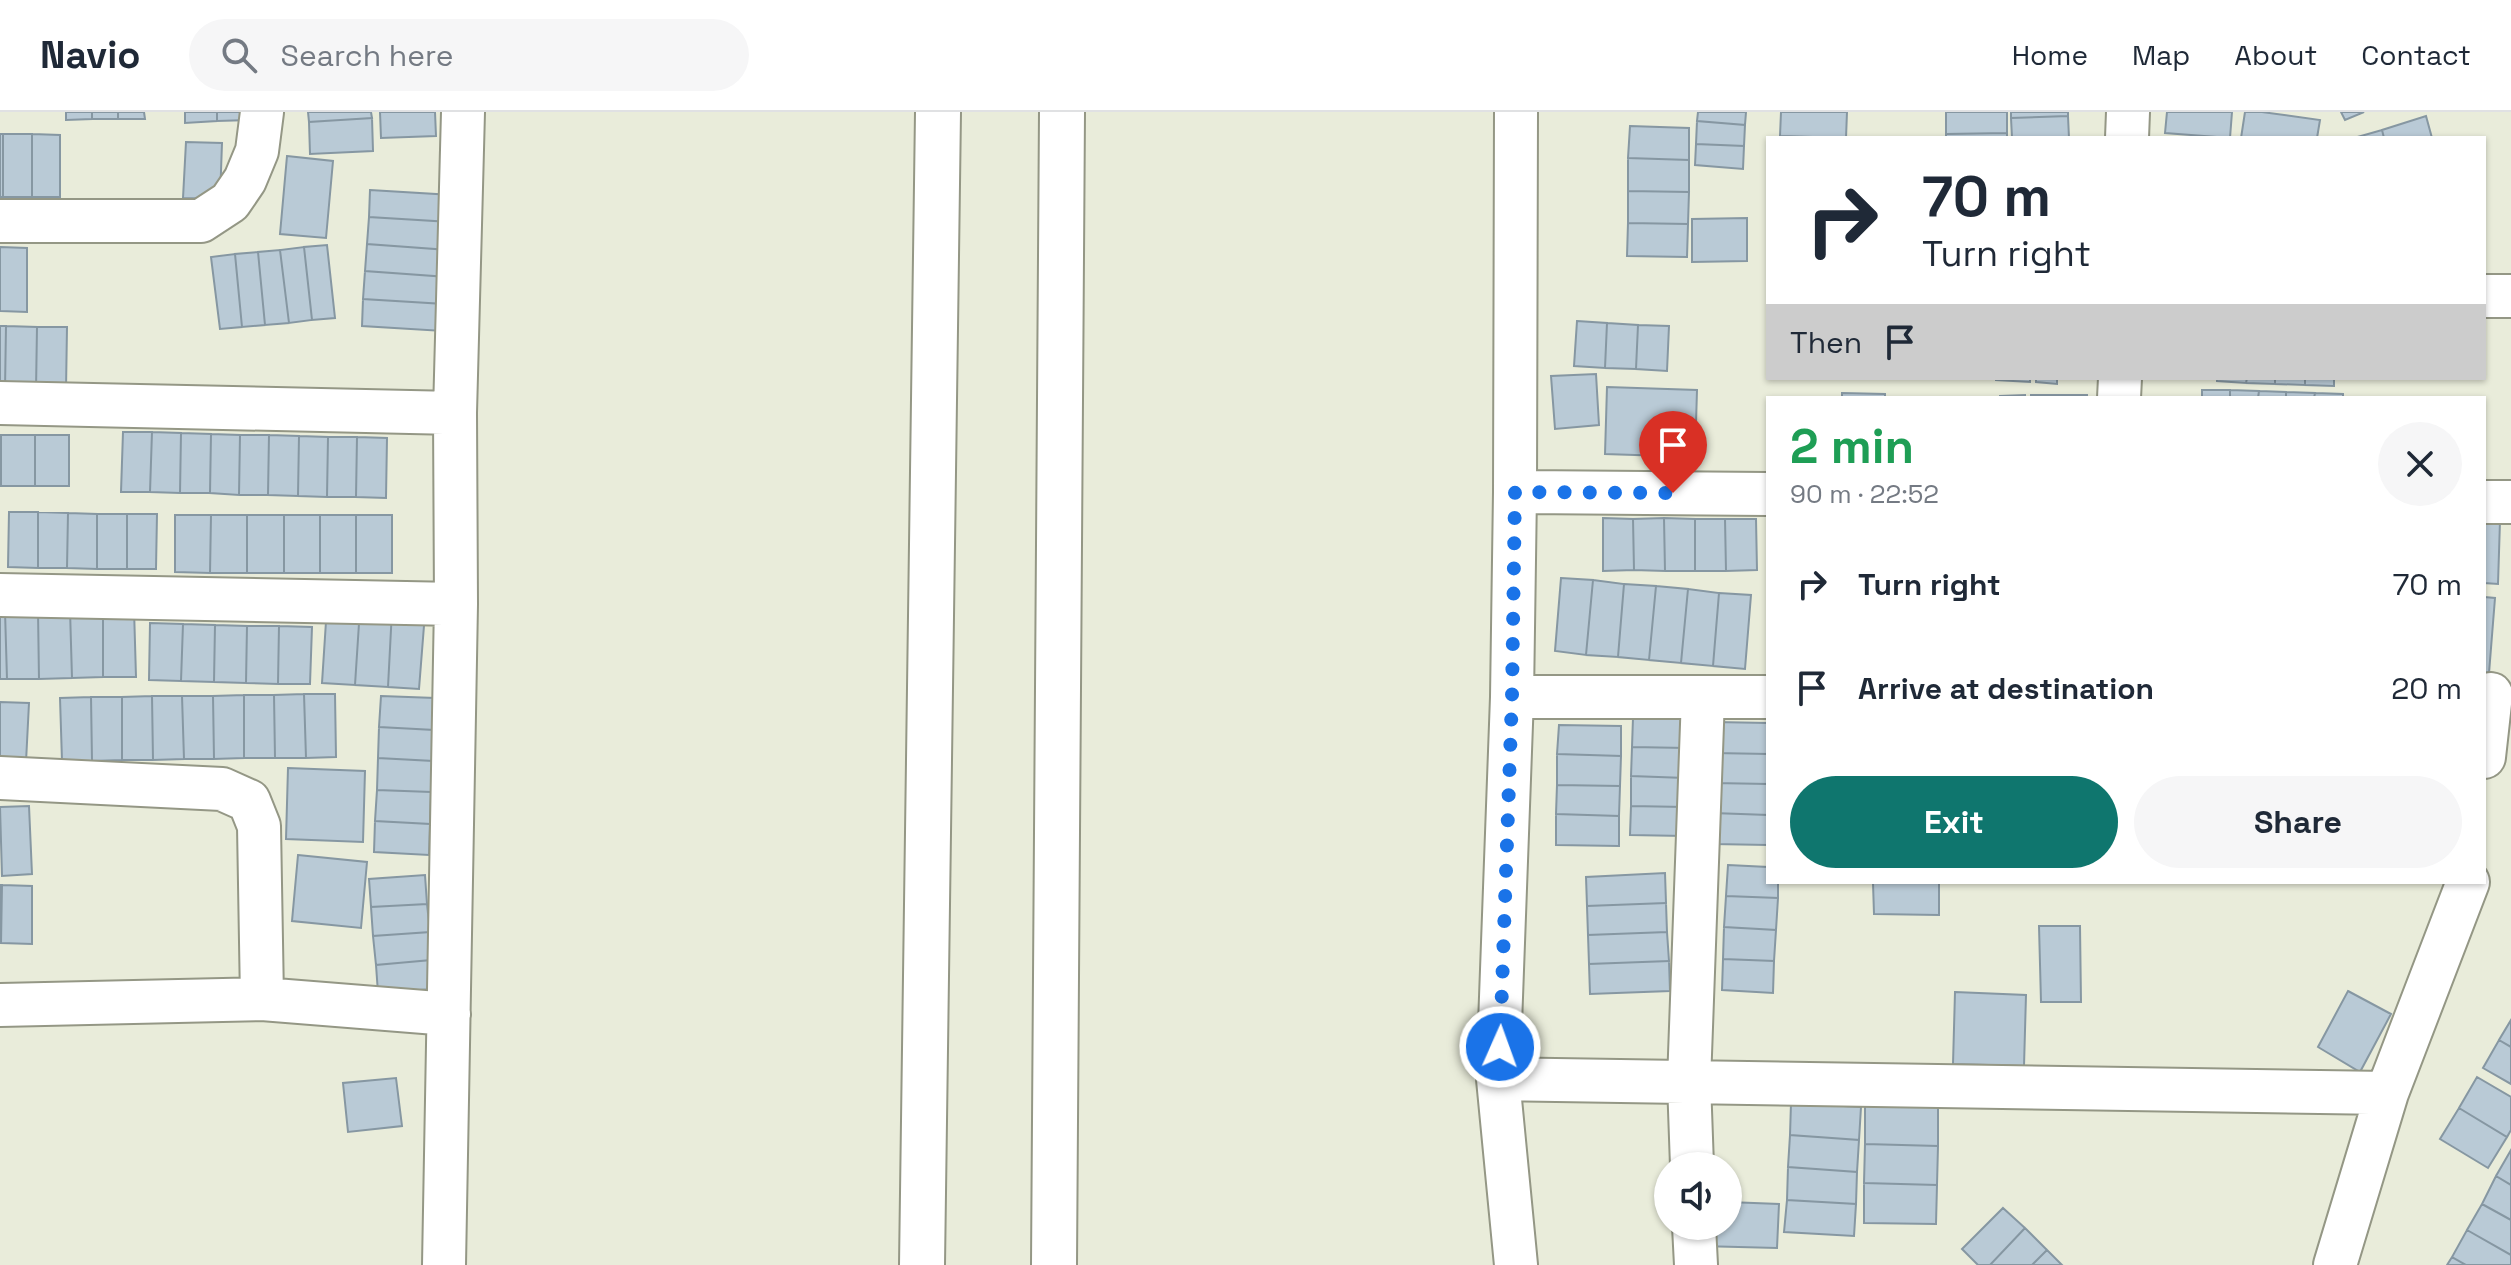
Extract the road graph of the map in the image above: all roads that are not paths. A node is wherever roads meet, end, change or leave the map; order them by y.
1 (262, 112) edge
2 (463, 112) edge
3 (938, 112) edge
4 (1062, 112) edge
5 (1516, 112) edge
6 (2128, 112) edge
7 (2127, 136) edge
8 (0, 221) edge
9 (2486, 296) edge
10 (2511, 296) edge
11 (0, 403) edge
12 (455, 413) junction
13 (1515, 492) junction
14 (1766, 494) edge
15 (2486, 502) edge
16 (2511, 502) edge
17 (0, 595) edge
18 (456, 604) junction
19 (2495, 694) edge
20 (1512, 697) junction
21 (1703, 697) junction
22 (1766, 697) edge
23 (2486, 746) edge
24 (0, 778) edge
25 (2467, 884) edge
26 (262, 999) junction
27 (0, 1005) edge
28 (449, 1014) junction
29 (1498, 1079) junction
30 (1689, 1082) junction
31 (2387, 1093) junction
32 (1692, 1152) edge
33 (1695, 1240) edge
34 (444, 1265) edge
35 (922, 1265) edge
36 (1054, 1265) edge
37 (1516, 1265) edge
38 (1696, 1265) edge
39 (2335, 1265) edge

1 - 8 street
2 - 12 street
3 - 35 street
4 - 36 street
5 - 13 street
6 - 7 street
9 - 10 street
11 - 12 street
12 - 18 street
13 - 14 street
13 - 20 street
15 - 16 street
17 - 18 street
18 - 28 street
19 - 23 street
20 - 21 street
20 - 29 street
21 - 22 street
21 - 30 street
24 - 26 street
25 - 31 street
26 - 27 street
26 - 28 street
28 - 34 street
29 - 30 street
29 - 37 street
30 - 31 street
30 - 32 street
31 - 39 street
33 - 38 street

